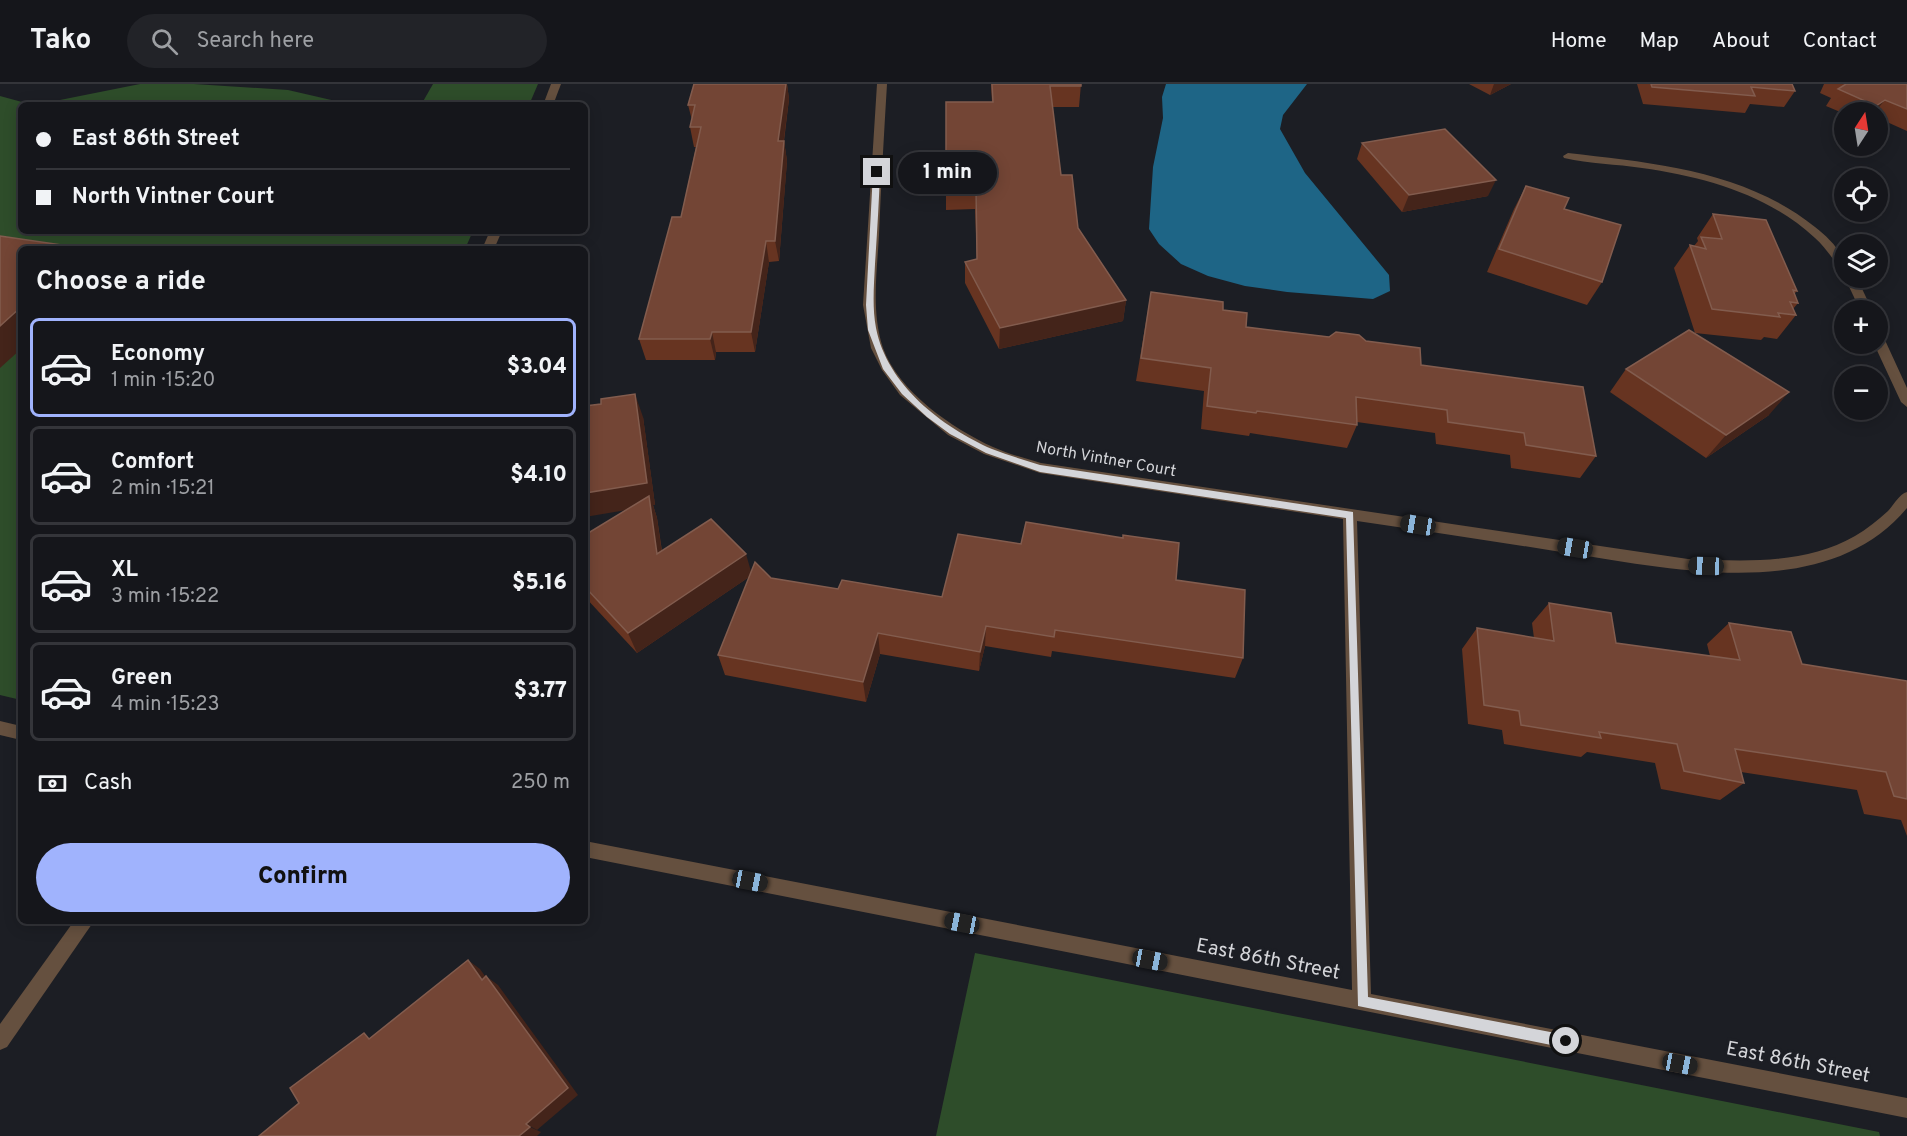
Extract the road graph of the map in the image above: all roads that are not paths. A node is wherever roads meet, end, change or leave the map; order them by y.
1 (556, 84) edge
2 (882, 84) edge
3 (549, 102) edge
4 (1568, 156) dead end
5 (1834, 254) edge
6 (1885, 354) edge
7 (1907, 402) edge
8 (1907, 497) edge
9 (1350, 515) junction
10 (0, 728) edge
11 (18, 732) edge
12 (588, 850) edge
13 (83, 924) edge
14 (1362, 1002) junction
15 (0, 1040) edge
16 (1907, 1108) edge

1 - 3 street
2 - 9 street, North Vintner Court
4 - 5 street
6 - 7 street
8 - 9 street, North Vintner Court
9 - 14 street
10 - 11 street
12 - 14 street, East 86th Street
13 - 15 street
14 - 16 street, East 86th Street

